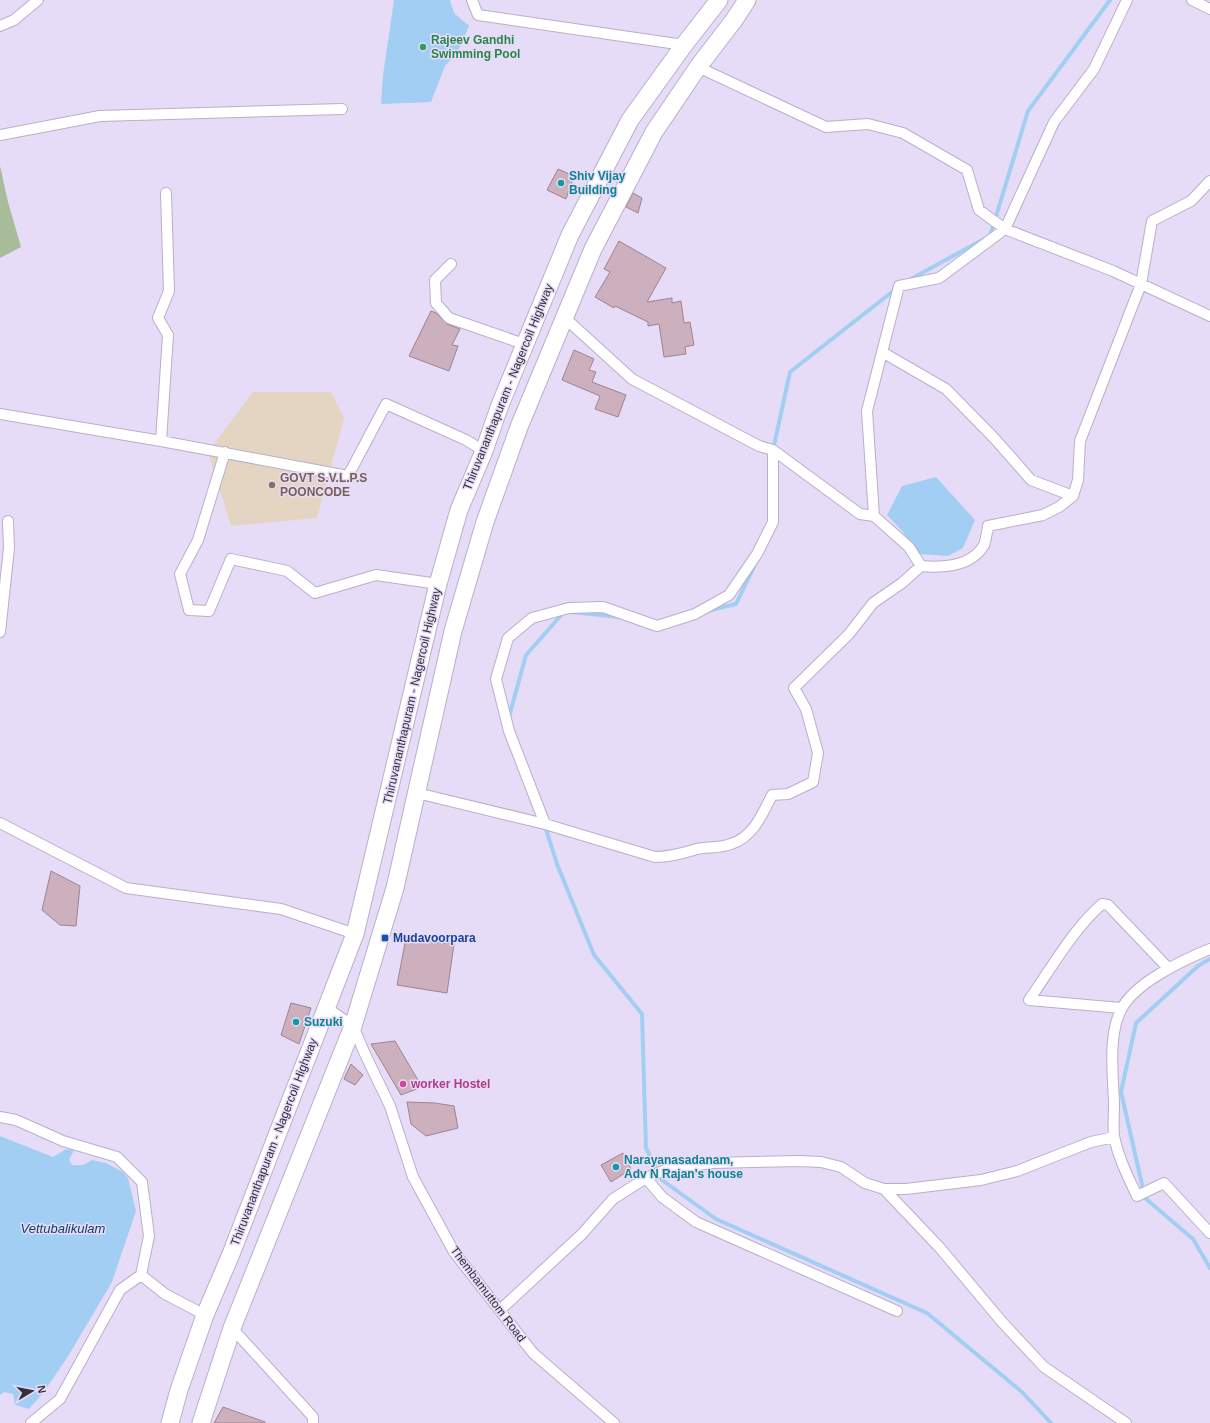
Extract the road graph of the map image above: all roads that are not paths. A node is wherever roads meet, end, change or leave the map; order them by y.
1 (38, 0) edge
2 (472, 0) edge
3 (719, 0) edge
4 (747, 0) edge
5 (1128, 0) edge
6 (1192, 0) edge
7 (1210, 9) edge
8 (0, 26) edge
9 (684, 45) junction
10 (698, 67) junction
11 (342, 109) dead end
12 (0, 135) edge
13 (1210, 181) edge
14 (166, 193) dead end
15 (1004, 228) junction
16 (451, 264) dead end
17 (1141, 284) junction
18 (1210, 316) edge
19 (565, 318) junction
20 (524, 344) junction
21 (882, 352) junction
22 (0, 414) edge
23 (161, 441) junction
24 (774, 450) junction
25 (484, 451) junction
26 (225, 452) junction
27 (1073, 496) junction
28 (874, 516) junction
29 (8, 521) dead end
30 (921, 566) junction
31 (438, 584) junction
32 (0, 632) edge
33 (418, 793) junction
34 (0, 823) edge
35 (545, 824) junction
36 (355, 934) junction
37 (1210, 949) edge
38 (1169, 969) junction
39 (327, 1008) junction
40 (1121, 1008) junction
41 (353, 1026) junction
42 (0, 1117) edge
43 (1114, 1137) junction
44 (646, 1178) junction
45 (884, 1189) junction
46 (1210, 1232) edge
47 (141, 1275) junction
48 (500, 1310) junction
49 (897, 1311) dead end
50 (205, 1315) junction
51 (232, 1328) junction
52 (31, 1423) edge
53 (170, 1423) edge
54 (201, 1423) edge
55 (313, 1423) edge
56 (614, 1423) edge
57 (1126, 1423) edge

1 - 8 street
2 - 9 street
3 - 9 main road, Thiruvananthapuram - Nagercoil Highway
4 - 10 main road, Thiruvananthapuram - Nagercoil Highway
5 - 15 street
6 - 7 street
9 - 20 main road, Thiruvananthapuram - Nagercoil Highway
10 - 15 street
10 - 19 main road, Thiruvananthapuram - Nagercoil Highway
11 - 12 street
13 - 17 street
14 - 23 street
15 - 17 street
15 - 21 street
16 - 20 street
17 - 18 street
17 - 27 street
19 - 24 street
19 - 33 main road, Thiruvananthapuram - Nagercoil Highway
20 - 25 main road, Thiruvananthapuram - Nagercoil Highway
21 - 27 street
21 - 28 street
22 - 23 street
23 - 26 street
24 - 28 street
24 - 35 street
25 - 26 street
25 - 31 main road, Thiruvananthapuram - Nagercoil Highway
26 - 31 street
27 - 30 street
28 - 30 street
29 - 32 street
30 - 35 street
31 - 36 main road, Thiruvananthapuram - Nagercoil Highway
33 - 35 street
33 - 41 main road, Thiruvananthapuram - Nagercoil Highway
34 - 36 street
36 - 39 main road, Thiruvananthapuram - Nagercoil Highway
37 - 38 street
38 - 40 street
38 - 40 street
39 - 41 street
39 - 50 main road, Thiruvananthapuram - Nagercoil Highway
40 - 43 street
41 - 48 street, Thembamuttom Road
41 - 51 main road, Thiruvananthapuram - Nagercoil Highway
42 - 47 street
43 - 45 street
43 - 46 street
44 - 45 street
44 - 48 street
44 - 49 street
45 - 57 street
47 - 50 street
47 - 52 street
48 - 56 street, Thembamuttom Road
50 - 53 main road, Thiruvananthapuram - Nagercoil Highway
51 - 54 main road, Thiruvananthapuram - Nagercoil Highway
51 - 55 street

